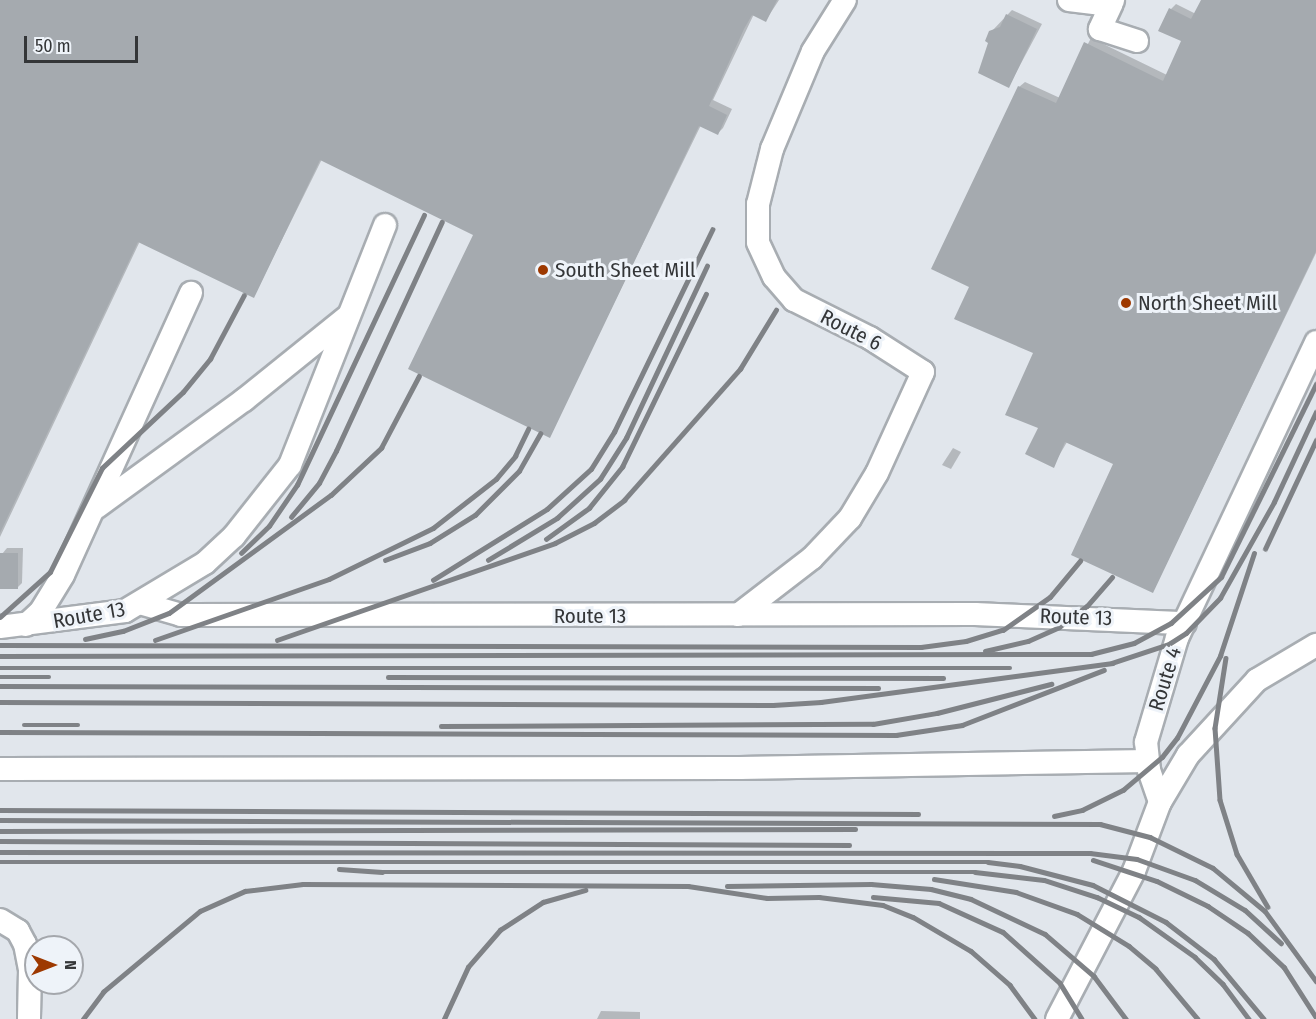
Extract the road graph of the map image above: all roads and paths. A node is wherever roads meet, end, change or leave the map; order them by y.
1 (845, 0) edge
2 (1069, 0) edge
3 (1112, 1) edge
4 (1137, 41) dead end
5 (385, 225) dead end
6 (191, 293) dead end
7 (349, 315) junction
8 (1316, 342) edge
9 (96, 507) junction
10 (143, 603) junction
11 (738, 615) junction
12 (1185, 622) junction
13 (26, 625) junction
14 (0, 627) edge
15 (1316, 645) edge
16 (1148, 760) junction
17 (0, 769) edge
18 (1160, 802) junction
19 (0, 920) edge
20 (29, 1019) edge
21 (1057, 1019) edge

1 - 11 street, Route 6
2 - 3 street
3 - 4 street
5 - 7 street
6 - 9 street
7 - 9 street
7 - 10 street
8 - 12 street, Route 4
9 - 13 street
10 - 11 street, Route 13
10 - 13 street, Route 13
11 - 12 street, Route 13
12 - 16 street, Route 4
13 - 14 street, Route 13
15 - 18 street
16 - 17 street
16 - 18 street, Route 4
18 - 21 street
19 - 20 street

